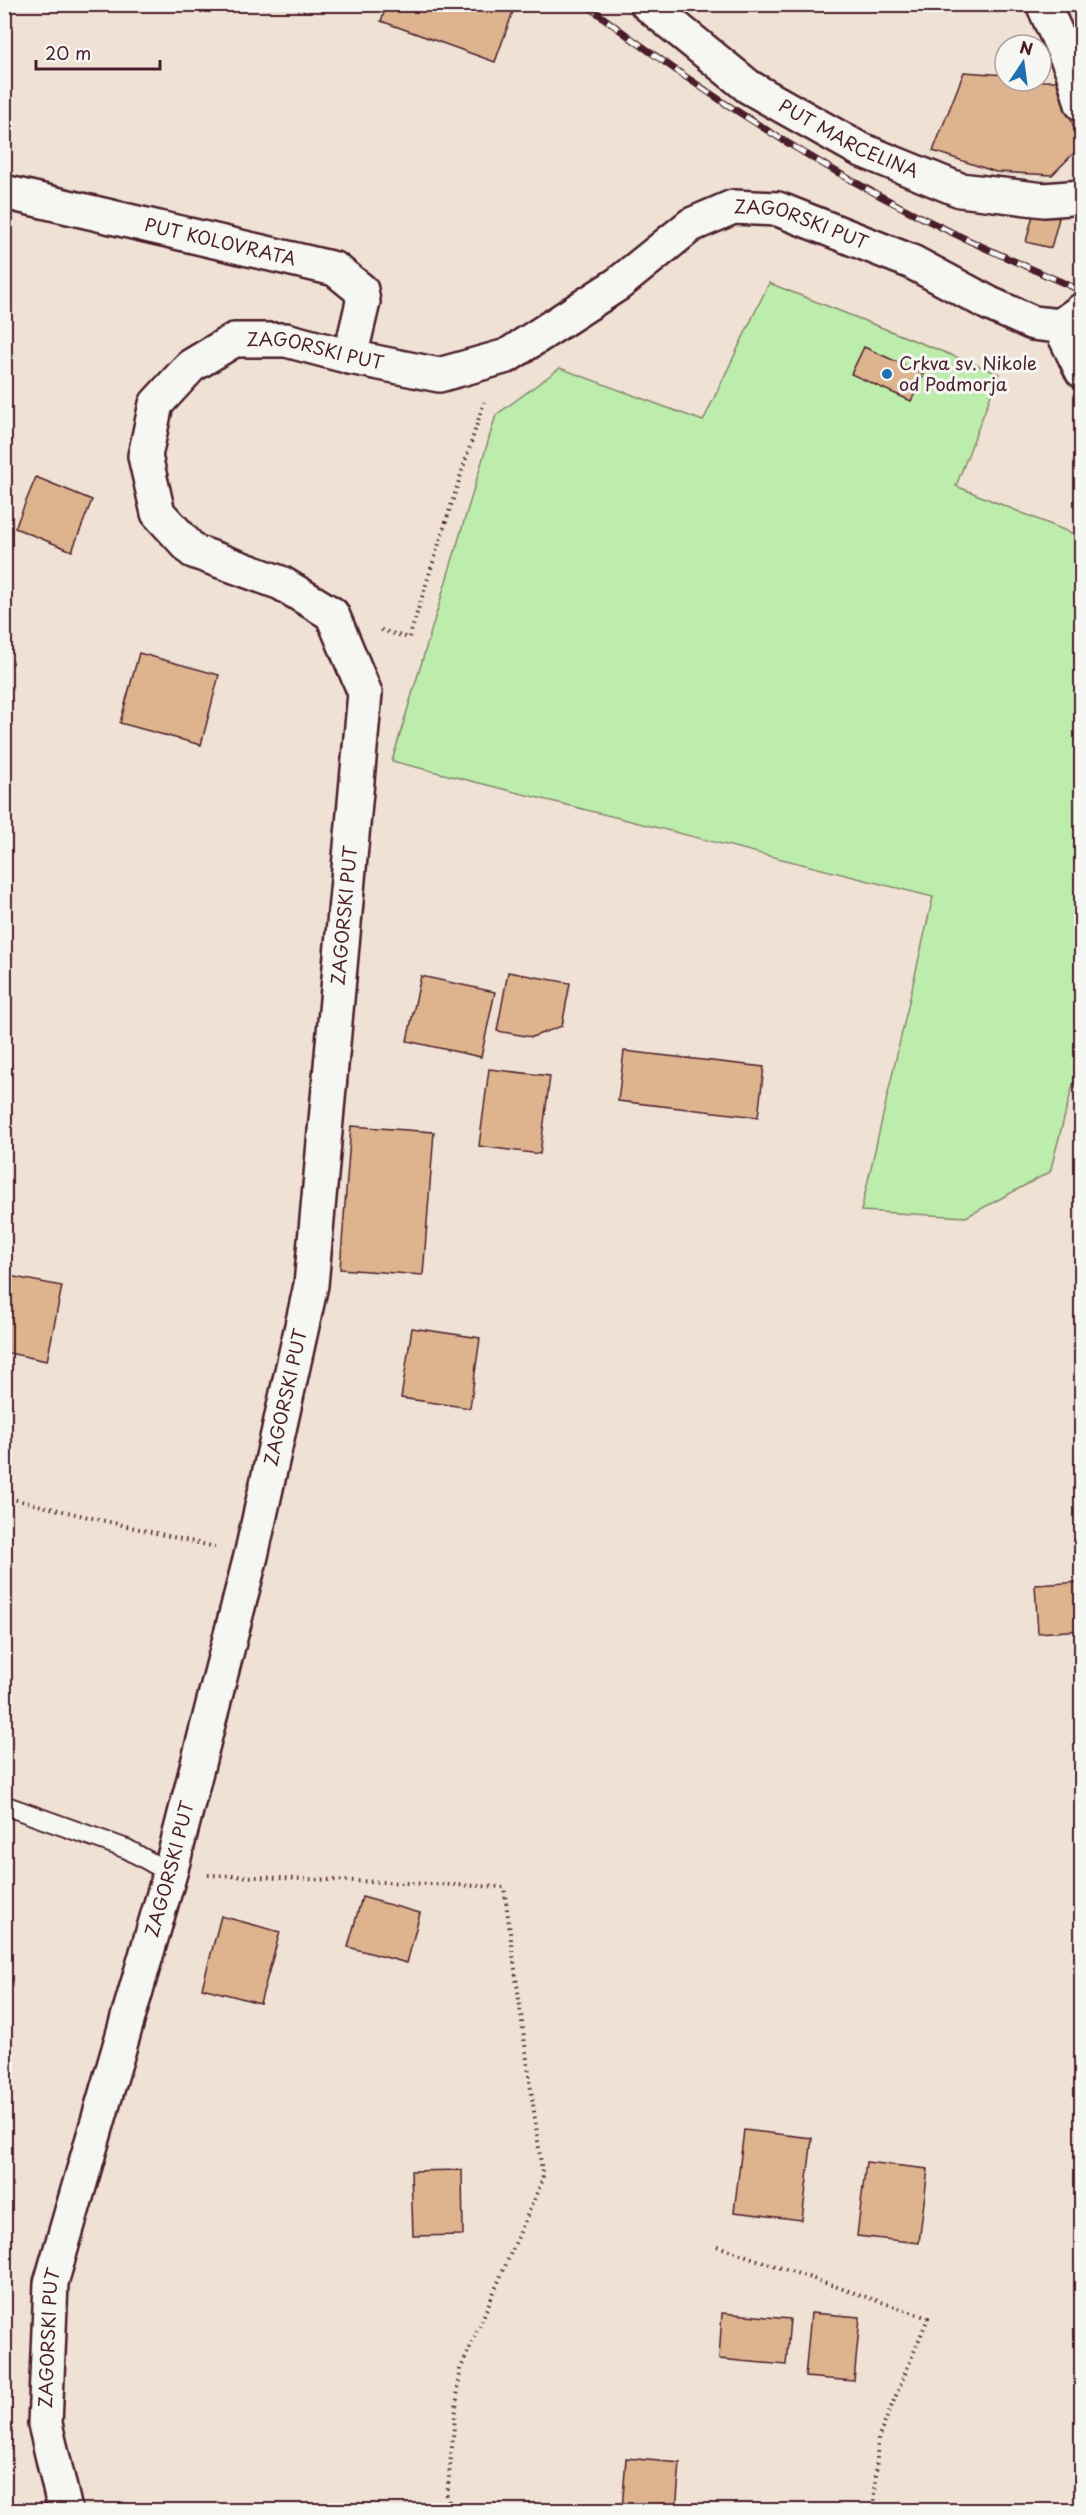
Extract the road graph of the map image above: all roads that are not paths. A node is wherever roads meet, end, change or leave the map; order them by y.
1 (647, 4) edge
2 (1043, 4) edge
3 (1082, 104) edge
4 (4, 192) edge
5 (1082, 196) edge
6 (1071, 318) edge
7 (350, 357) junction
8 (1082, 371) edge
9 (4, 1805) edge
10 (170, 1873) junction
11 (65, 2511) edge

1 - 5 main road, PUT MARCELINA
2 - 3 main road
4 - 7 main road, PUT KOLOVRATA
6 - 7 main road, ZAGORSKI PUT
6 - 8 main road
7 - 10 main road, ZAGORSKI PUT
9 - 10 lane
10 - 11 main road, ZAGORSKI PUT

